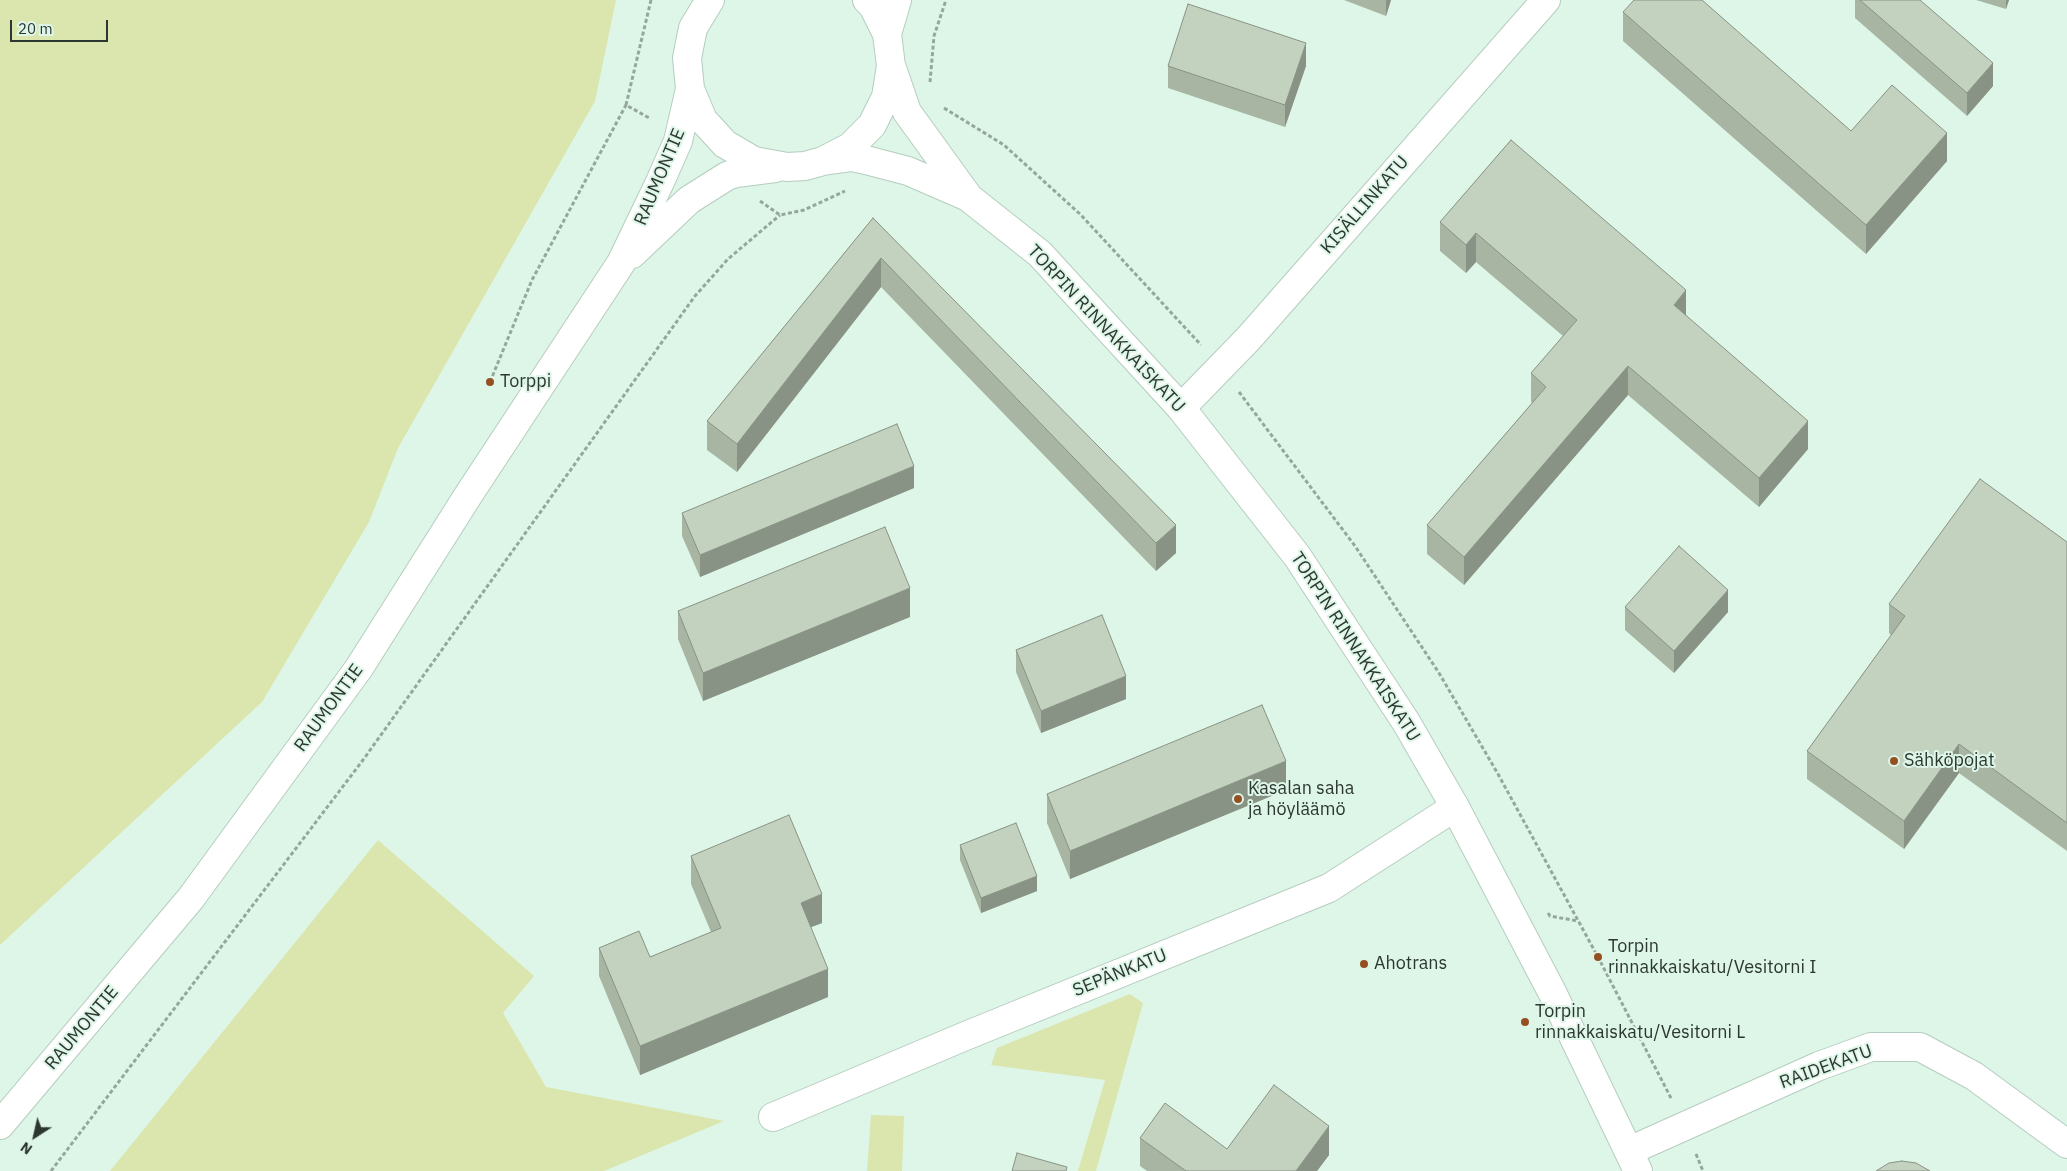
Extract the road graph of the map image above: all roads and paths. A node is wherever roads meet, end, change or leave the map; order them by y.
1 (651, 0) edge
2 (693, 0) edge
3 (710, 0) edge
4 (867, 0) edge
5 (897, 0) edge
6 (946, 0) edge
7 (1546, 0) edge
8 (693, 28) junction
9 (887, 34) junction
10 (892, 66) junction
11 (690, 89) junction
12 (626, 105) junction
13 (916, 124) junction
14 (678, 141) junction
15 (823, 161) junction
16 (882, 164) junction
17 (787, 167) junction
18 (727, 176) junction
19 (968, 197) junction
20 (780, 214) junction
21 (621, 263) junction
22 (490, 382) dead end
23 (1181, 408) junction
24 (1455, 807) junction
25 (1544, 909) dead end
26 (1578, 921) dead end
27 (773, 1118) dead end
28 (0, 1125) edge
29 (2067, 1144) edge
30 (1633, 1161) edge
31 (51, 1171) edge

1 - 12 path
2 - 8 street
3 - 8 street
4 - 9 street
5 - 9 street
6 - 13 path
7 - 23 street, KISÄLLINKATU
8 - 11 street
9 - 10 street
10 - 13 street, TORPIN RINNAKKAISKATU
10 - 15 street
11 - 14 street, RAUMONTIE
11 - 17 street
12 - 14 path
12 - 22 path
13 - 19 street, TORPIN RINNAKKAISKATU
14 - 21 street, RAUMONTIE
15 - 16 street, TORPIN RINNAKKAISKATU
15 - 17 street, RAUMONTIE
16 - 19 street, TORPIN RINNAKKAISKATU
16 - 20 path
17 - 18 street, RAUMONTIE
18 - 20 path
18 - 21 street, RAUMONTIE
19 - 23 street, TORPIN RINNAKKAISKATU
20 - 31 path
21 - 28 street, RAUMONTIE
23 - 24 street, TORPIN RINNAKKAISKATU
24 - 27 street, SEPÄNKATU
24 - 30 street, TORPIN RINNAKKAISKATU
25 - 26 path
29 - 30 street, RAIDEKATU

